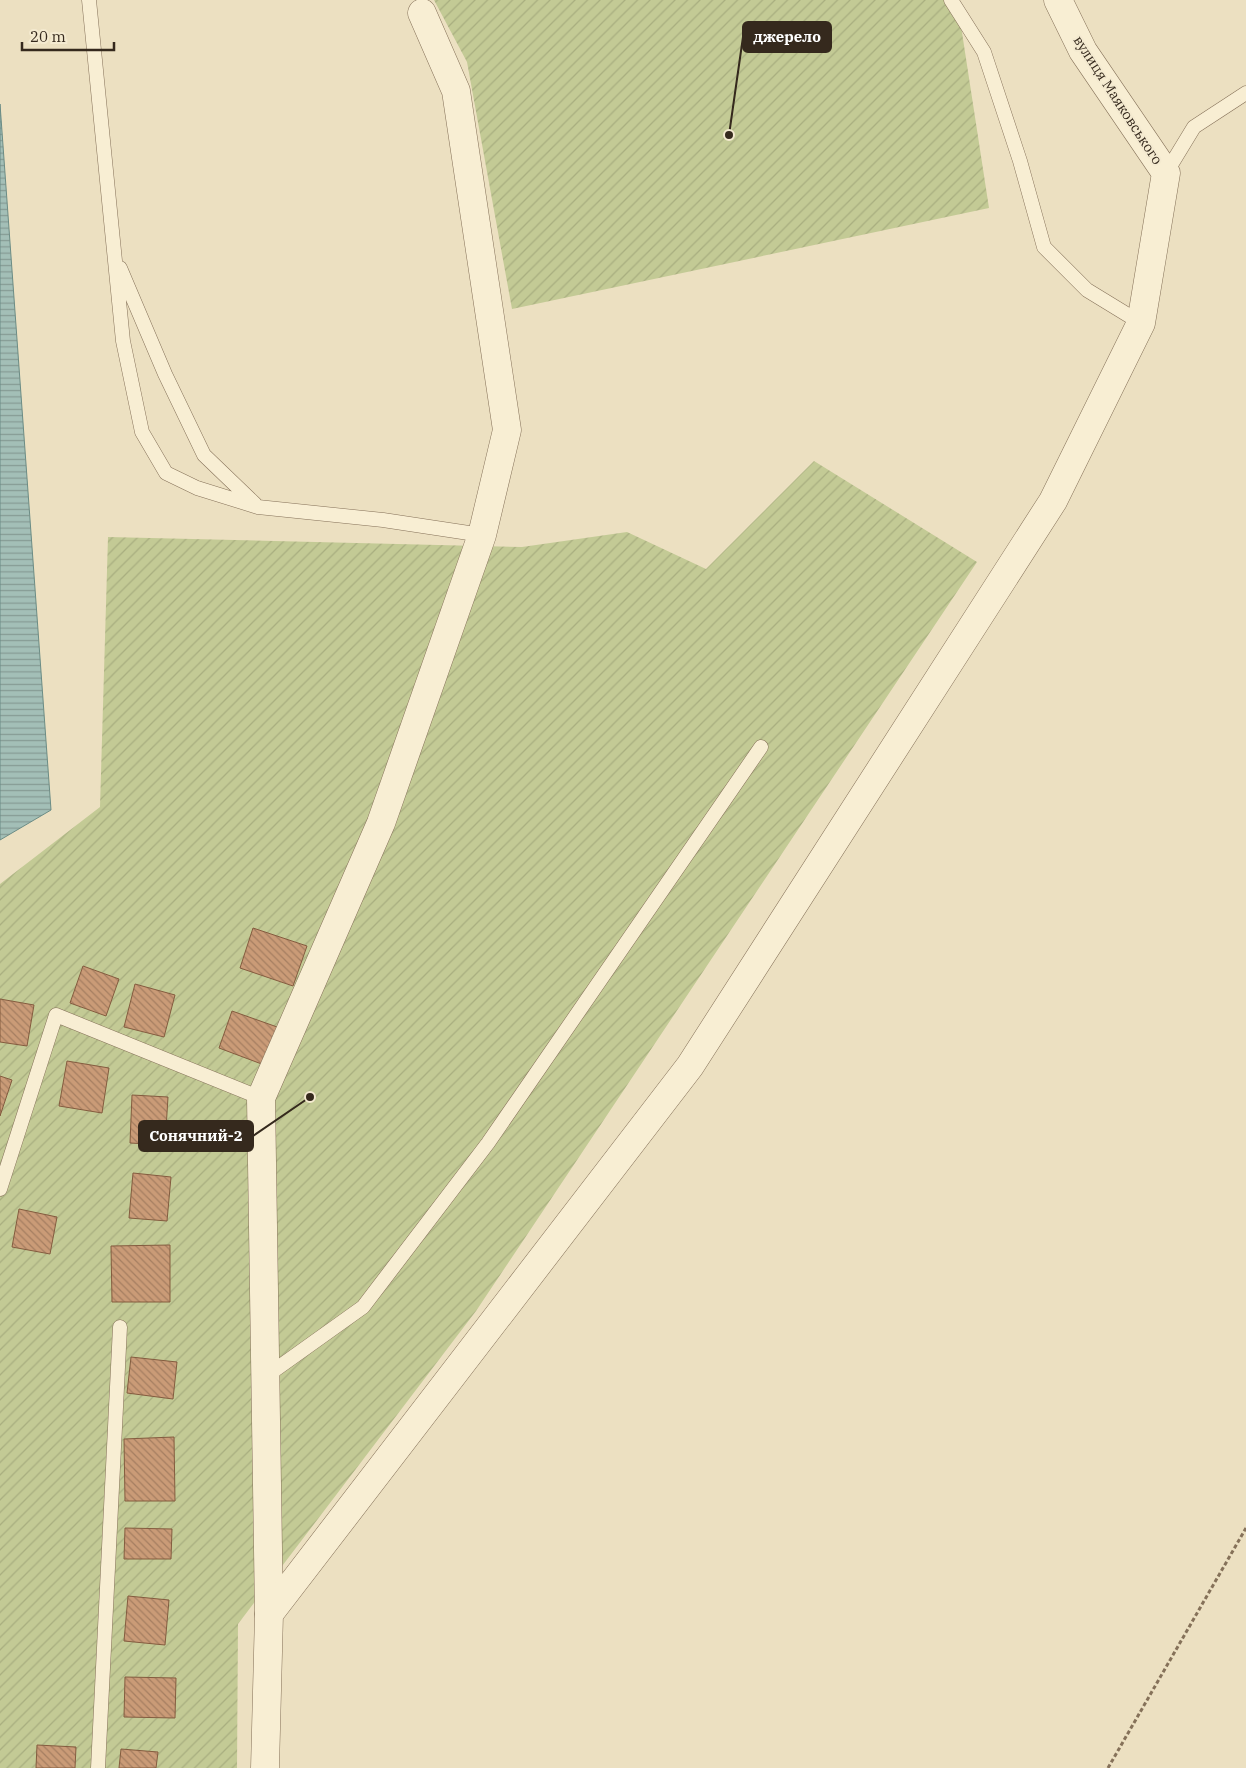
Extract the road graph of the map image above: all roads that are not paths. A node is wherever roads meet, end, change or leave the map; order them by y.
1 (89, 0) edge
2 (951, 0) edge
3 (1058, 0) edge
4 (418, 7) edge
5 (1246, 93) edge
6 (1166, 173) junction
7 (114, 254) junction
8 (1141, 323) junction
9 (258, 507) junction
10 (482, 535) junction
11 (761, 747) dead end
12 (261, 1098) junction
13 (0, 1189) edge
14 (120, 1328) dead end
15 (264, 1377) junction
16 (268, 1614) junction
17 (98, 1768) edge
18 (265, 1768) edge

1 - 7 lane
2 - 8 lane
3 - 6 street, вулиця Маяковського
4 - 10 street
5 - 6 lane
6 - 8 street
7 - 9 lane
7 - 9 lane
8 - 16 street
9 - 10 lane
10 - 12 street
11 - 15 lane
12 - 13 lane
12 - 15 street
14 - 17 lane
15 - 16 street
16 - 18 street

